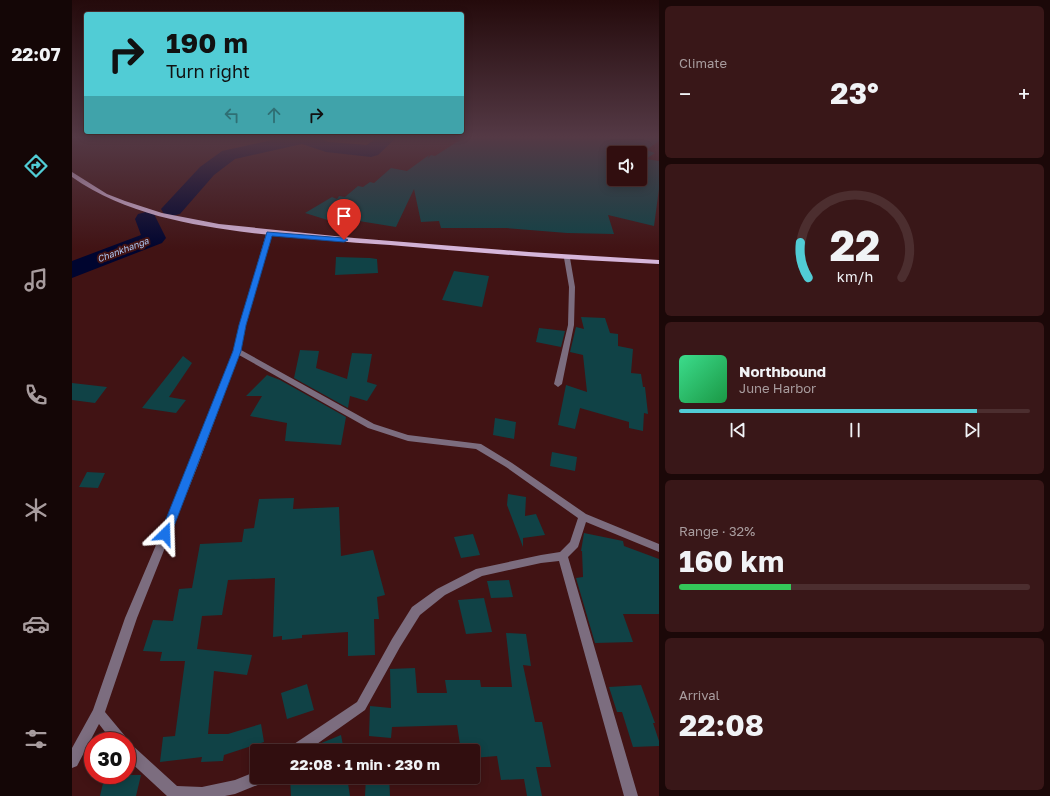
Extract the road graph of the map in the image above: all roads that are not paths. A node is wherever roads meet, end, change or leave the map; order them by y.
1 (73, 175) edge
2 (269, 234) junction
3 (567, 258) junction
4 (659, 262) edge
5 (237, 351) junction
6 (558, 384) dead end
7 (583, 518) junction
8 (659, 548) edge
9 (562, 556) junction
10 (98, 713) junction
11 (113, 732) edge
12 (306, 744) edge
13 (136, 758) edge
14 (72, 761) edge
15 (250, 781) edge
16 (631, 796) edge

1 - 2 main road
2 - 3 main road
2 - 5 street
3 - 4 main road
3 - 6 street
5 - 7 street
5 - 10 street
7 - 8 street
7 - 9 street
9 - 12 street
9 - 16 street
10 - 11 street
10 - 14 street
13 - 15 street

